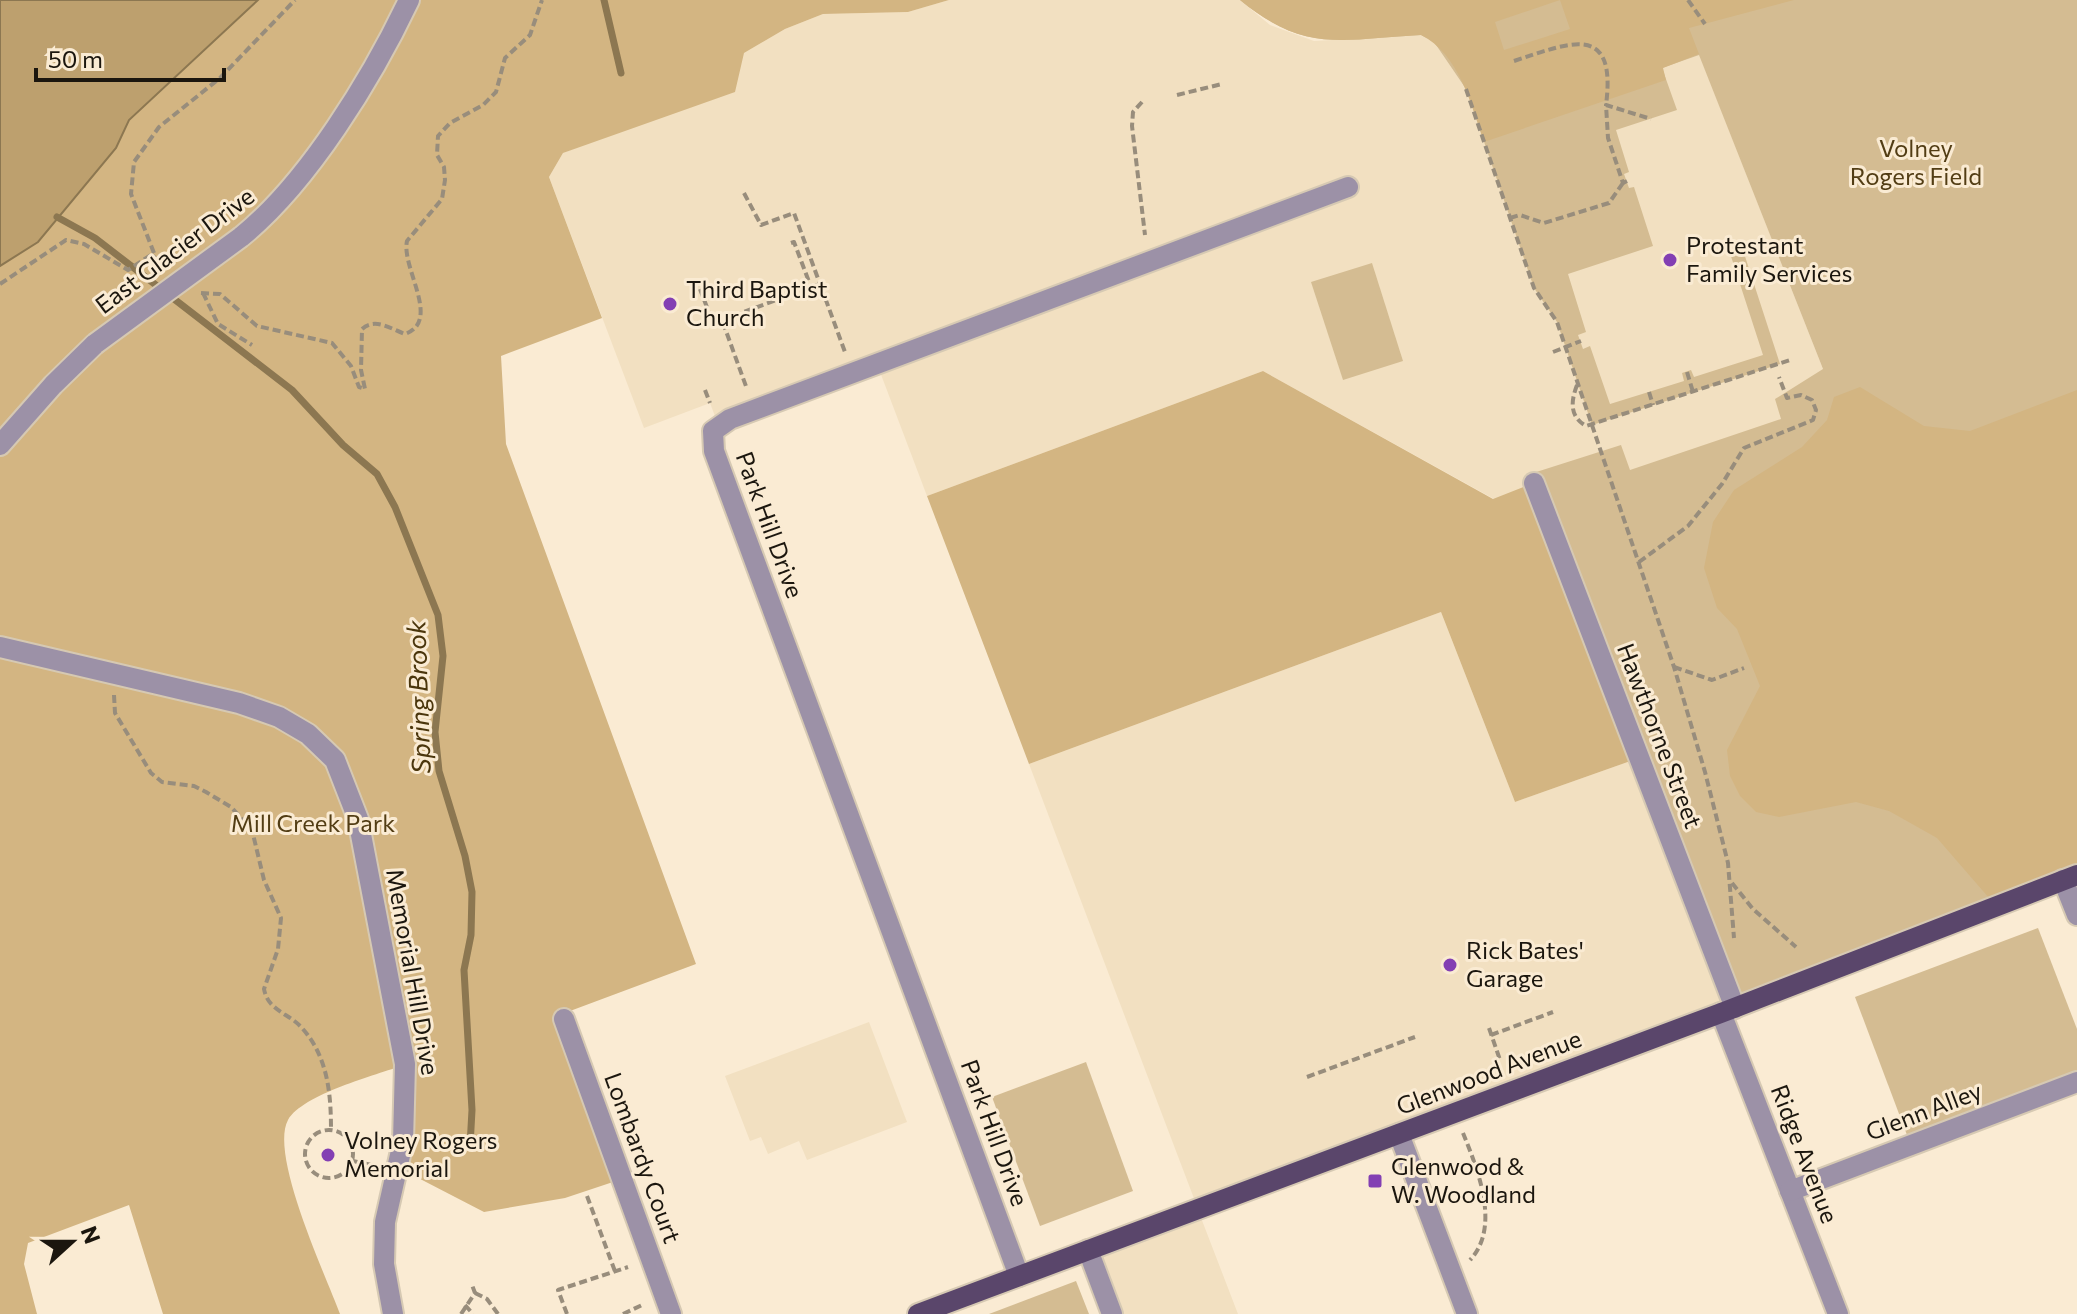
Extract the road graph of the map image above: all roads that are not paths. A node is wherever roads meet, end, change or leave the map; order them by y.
1 (409, 0) edge
2 (1348, 187) dead end
3 (0, 445) edge
4 (1534, 483) dead end
5 (0, 647) edge
6 (2070, 877) edge
7 (2077, 915) edge
8 (1728, 1011) junction
9 (564, 1019) dead end
10 (2077, 1082) edge
11 (1399, 1134) junction
12 (1790, 1191) junction
13 (1088, 1250) junction
14 (1019, 1276) junction
15 (393, 1314) edge
16 (671, 1314) edge
17 (918, 1314) edge
18 (1112, 1314) edge
19 (1467, 1314) edge
20 (1838, 1314) edge

1 - 3 street, East Glacier Drive, bridge
2 - 14 street, Park Hill Drive
4 - 8 street, Hawthorne Street
5 - 15 street, Memorial Hill Drive
6 - 7 street
6 - 8 main road, Glenwood Avenue
8 - 11 main road, Glenwood Avenue
8 - 12 street, Ridge Avenue
9 - 16 street, Lombardy Court
10 - 12 street, Glenn Alley
11 - 13 main road, Glenwood Avenue
11 - 19 street
12 - 20 street, Ridge Avenue
13 - 14 main road, Glenwood Avenue
13 - 18 street
14 - 17 main road, Glenwood Avenue

